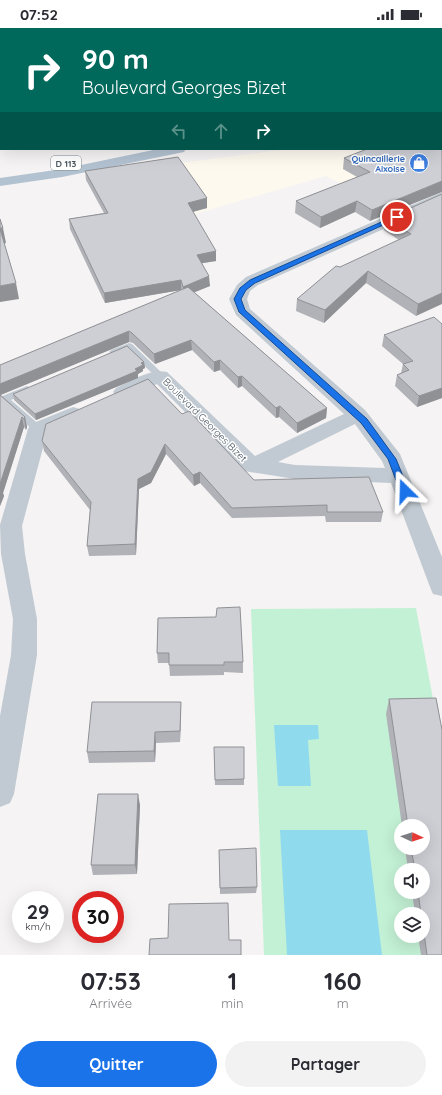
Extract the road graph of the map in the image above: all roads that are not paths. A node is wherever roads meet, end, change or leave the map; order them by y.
1 (126, 150) edge
2 (174, 150) edge
3 (0, 173) edge
4 (0, 182) edge
5 (442, 197) edge
6 (107, 355) edge
7 (160, 376) junction
8 (34, 386) edge
9 (358, 416) junction
10 (38, 429) junction
11 (252, 466) junction
12 (399, 476) junction
13 (442, 587) edge
14 (0, 794) edge

1 - 3 main road, D 113
2 - 4 main road, D 113
5 - 9 street
6 - 7 lane
7 - 10 street, Boulevard Georges Bizet
7 - 11 street, Boulevard Georges Bizet
8 - 10 lane
9 - 11 street, Boulevard Georges Bizet
9 - 12 street
10 - 14 street
11 - 12 street, Boulevard Georges Bizet
12 - 13 street

